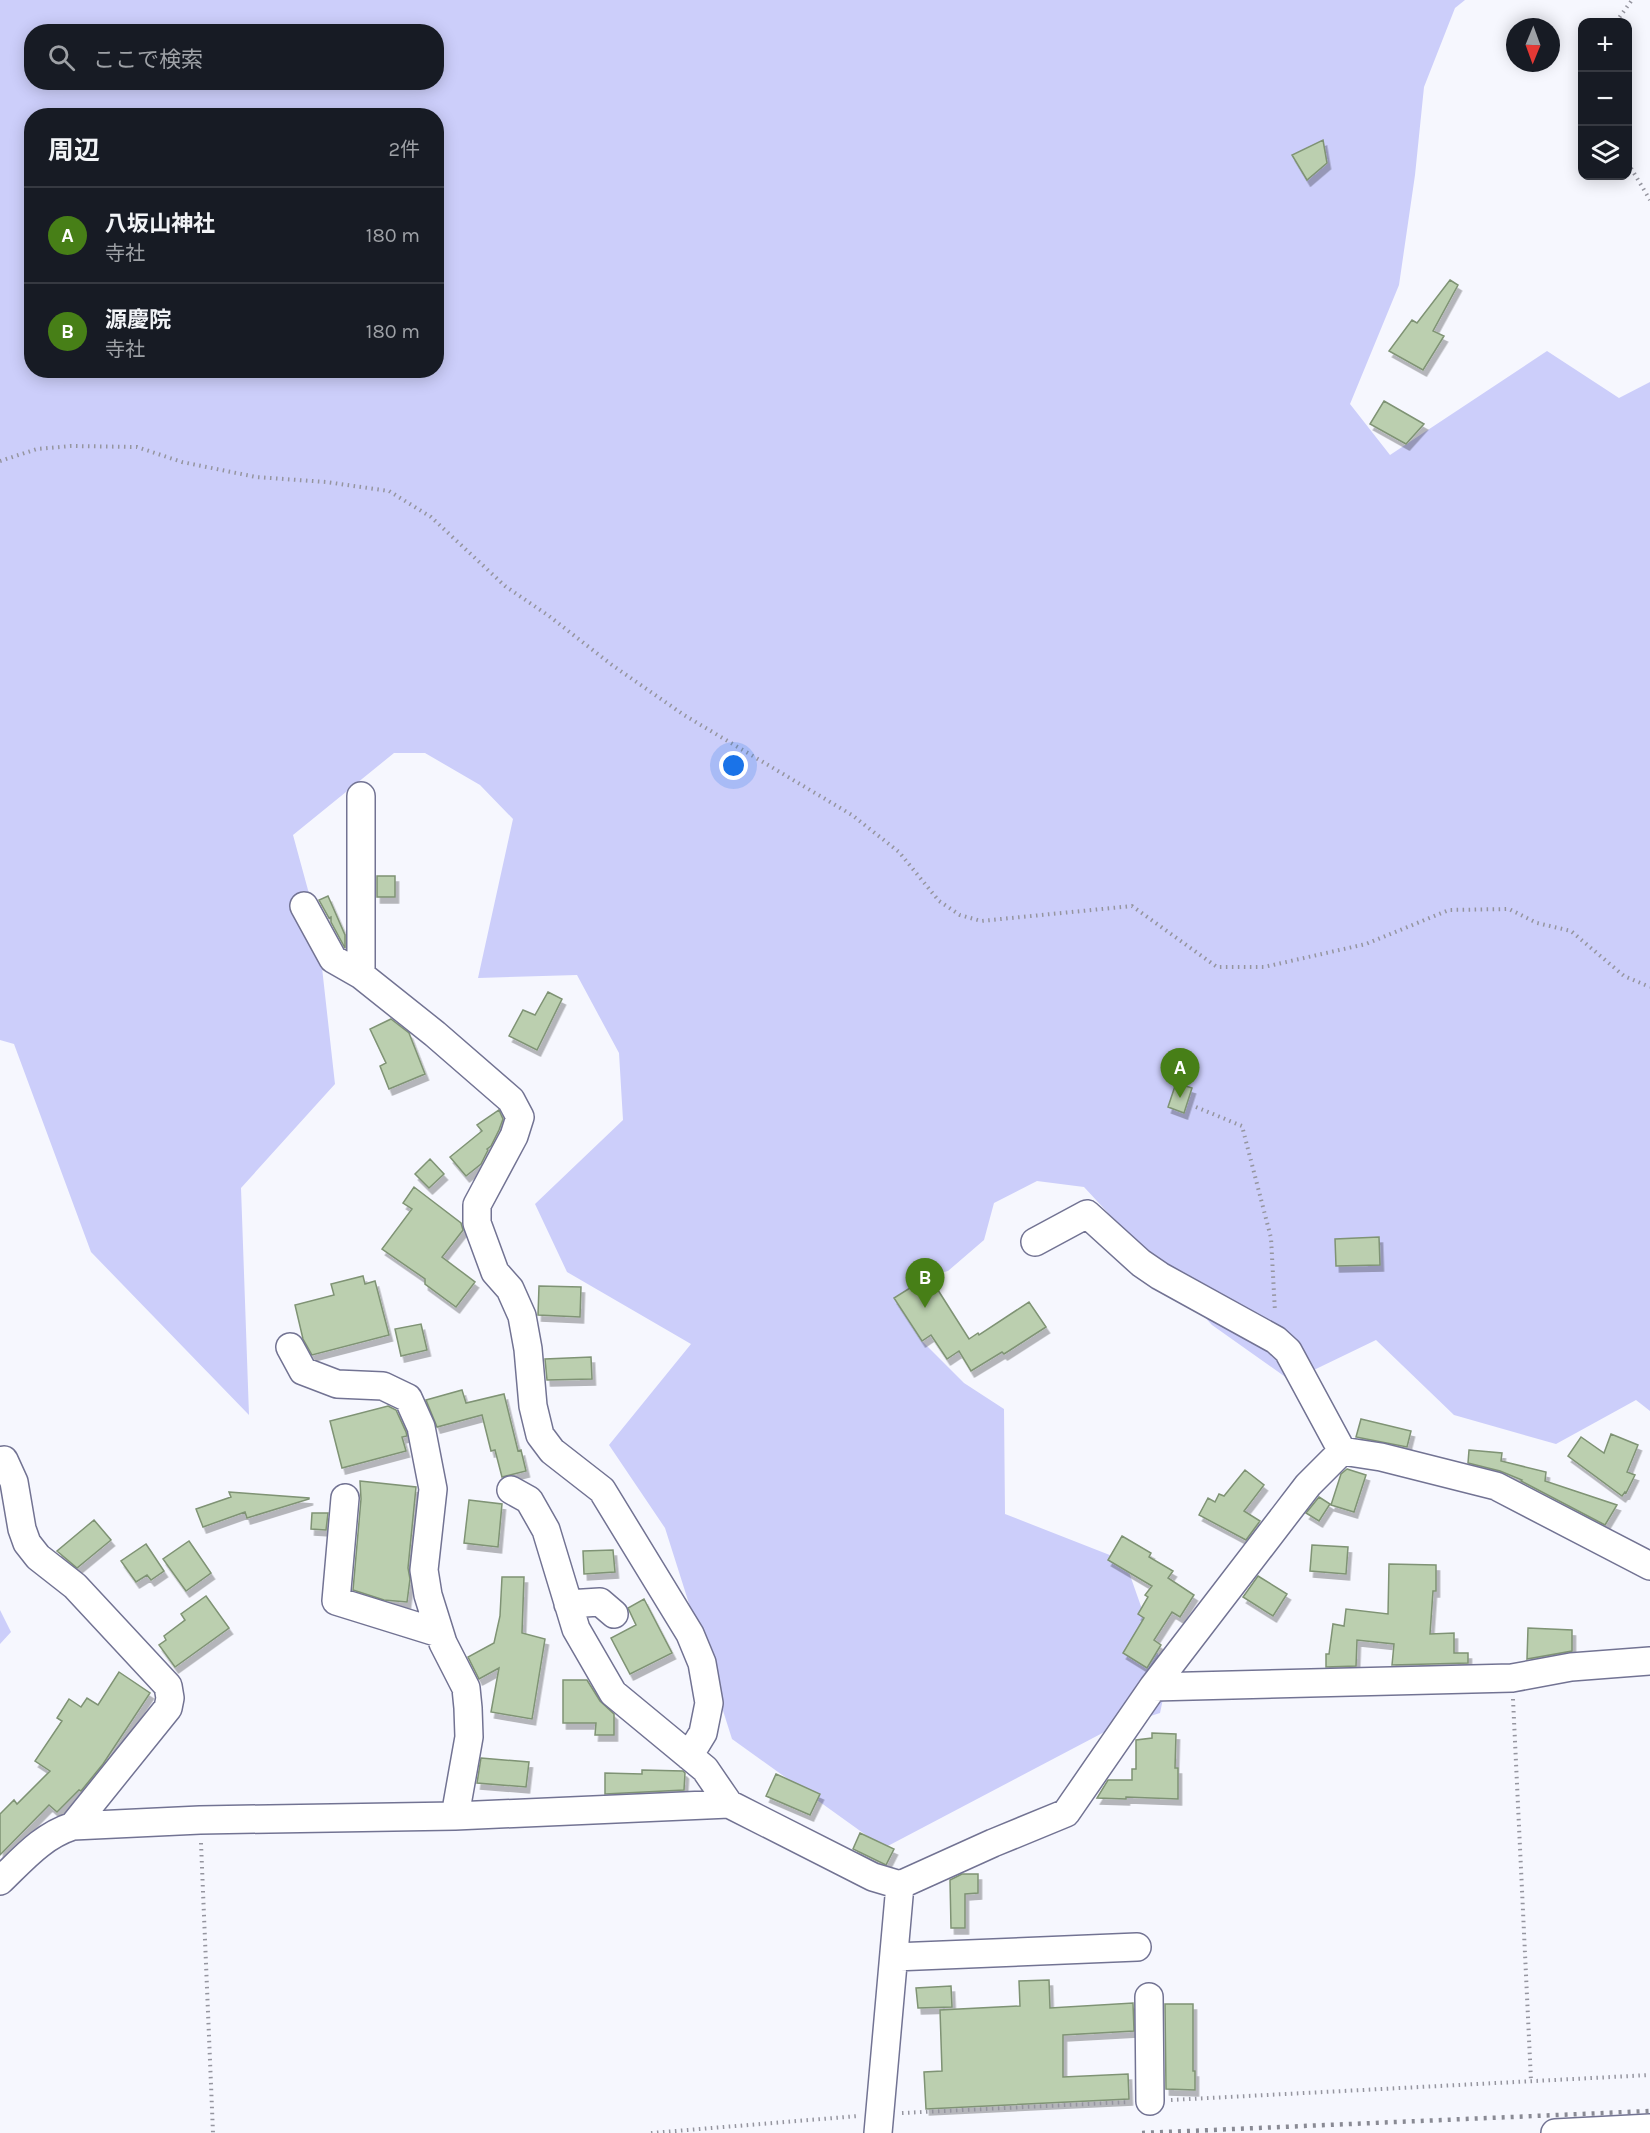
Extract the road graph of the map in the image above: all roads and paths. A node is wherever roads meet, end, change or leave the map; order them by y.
1 (1632, 0) edge
2 (1619, 18) edge
3 (1632, 170) edge
4 (1650, 200) edge
5 (0, 461) edge
6 (361, 796) dead end
7 (304, 906) dead end
8 (362, 975) junction
9 (1650, 987) edge
10 (1196, 1107) dead end
11 (1035, 1242) dead end
12 (1276, 1340) junction
13 (290, 1347) dead end
14 (1342, 1451) junction
15 (0, 1461) edge
16 (511, 1490) dead end
17 (345, 1498) dead end
18 (1650, 1566) edge
19 (568, 1604) junction
20 (614, 1614) dead end
21 (439, 1633) junction
22 (1650, 1661) edge
23 (1512, 1678) junction
24 (1153, 1688) junction
25 (689, 1756) junction
26 (729, 1804) junction
27 (455, 1816) junction
28 (200, 1820) junction
29 (73, 1826) junction
30 (0, 1881) edge
31 (900, 1886) junction
32 (1137, 1947) dead end
33 (894, 1957) junction
34 (1149, 1997) dead end
35 (1531, 2081) dead end
36 (1150, 2101) dead end
37 (1650, 2128) edge
38 (213, 2133) edge
39 (878, 2133) edge
40 (1556, 2133) edge

1 - 2 path
3 - 4 path
5 - 9 path
6 - 8 street
7 - 8 street
8 - 25 street
10 - 12 path
11 - 12 street
12 - 14 street
13 - 21 street
14 - 18 street
14 - 24 street
15 - 29 street
16 - 19 street
17 - 21 street
19 - 20 street
19 - 25 street
21 - 27 street
22 - 23 street
23 - 24 street
23 - 35 path
24 - 31 street
25 - 26 street
26 - 27 street
26 - 31 street
27 - 28 street
28 - 29 street
28 - 38 path
29 - 30 street
31 - 33 street
32 - 33 street
33 - 39 street
34 - 36 street
37 - 40 street

